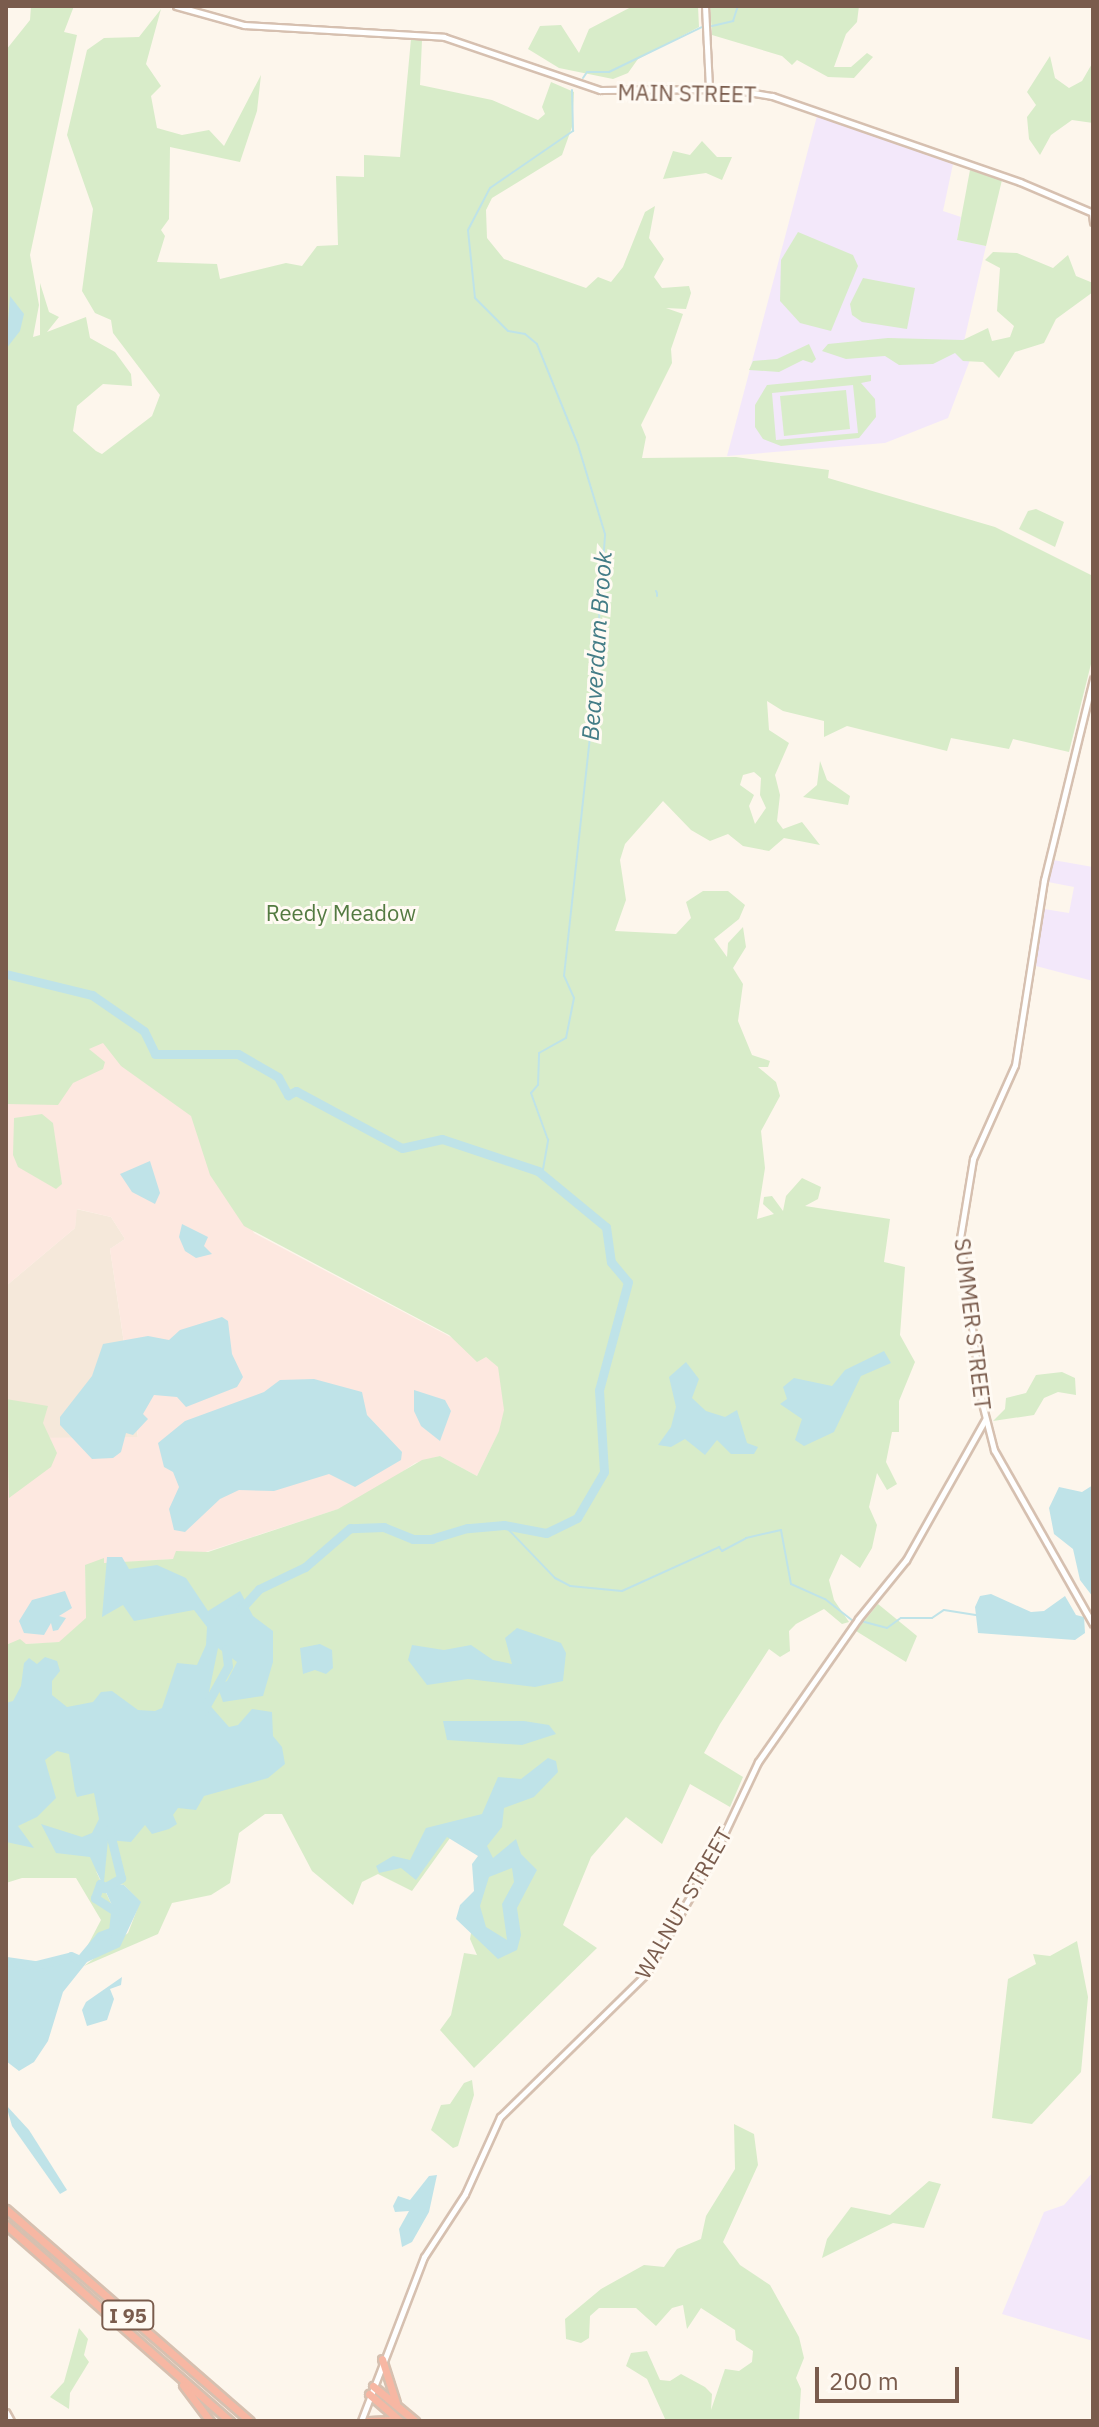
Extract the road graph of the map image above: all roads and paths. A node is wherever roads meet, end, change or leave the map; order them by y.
1 (176, 6) edge
2 (705, 6) edge
3 (709, 89) junction
4 (1092, 213) edge
5 (1093, 222) edge
6 (1093, 679) edge
7 (985, 1420) junction
8 (1093, 1624) edge
9 (6, 2209) edge
10 (6, 2225) edge
11 (382, 2359) junction
12 (172, 2370) junction
13 (371, 2390) junction
14 (400, 2408) junction
15 (6, 2412) edge
16 (11, 2421) edge
17 (210, 2421) edge
18 (230, 2421) edge
19 (250, 2421) edge
20 (361, 2421) edge
21 (368, 2421) edge
22 (399, 2421) edge
23 (415, 2421) edge

1 - 3 main road, MAIN STREET
2 - 3 main road
3 - 4 main road, MAIN STREET
4 - 5 main road
6 - 7 main road, SUMMER STREET
7 - 8 main road, SUMMER STREET
7 - 11 main road, WALNUT STREET
9 - 19 highway, I 95
10 - 12 highway, I 95
11 - 13 main road, WALNUT STREET
11 - 14 highway
12 - 17 highway
12 - 18 highway, I 95
13 - 14 highway
13 - 20 main road, WALNUT STREET
13 - 22 highway
14 - 23 highway
15 - 16 main road
21 - 22 highway

